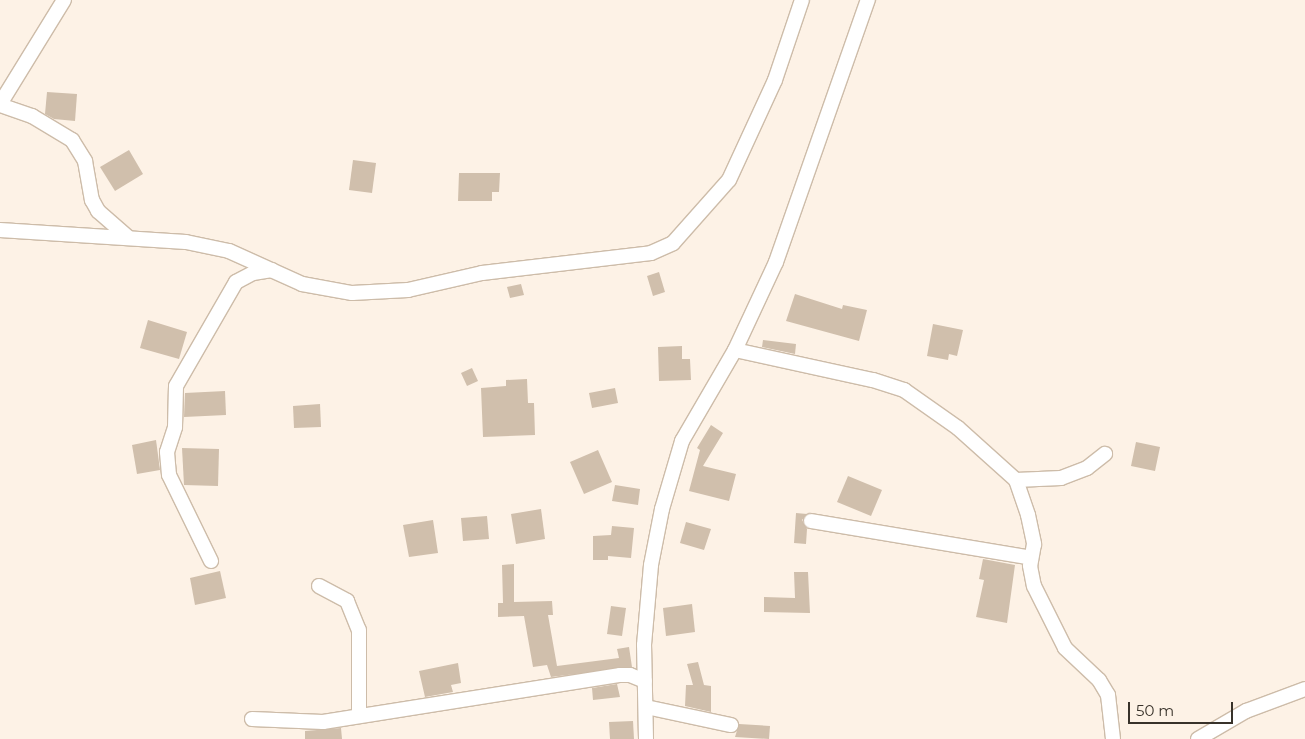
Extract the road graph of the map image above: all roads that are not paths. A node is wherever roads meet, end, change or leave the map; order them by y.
1 (64, 0) edge
2 (802, 0) edge
3 (868, 0) edge
4 (0, 105) edge
5 (0, 230) edge
6 (129, 238) junction
7 (272, 270) junction
8 (735, 350) junction
9 (1105, 454) dead end
10 (1016, 480) junction
11 (811, 520) dead end
12 (1031, 558) junction
13 (211, 561) dead end
14 (319, 586) dead end
15 (645, 681) junction
16 (1305, 689) edge
17 (646, 707) junction
18 (359, 716) junction
19 (252, 719) dead end
20 (731, 725) dead end
21 (646, 739) edge
22 (1113, 739) edge
23 (1198, 739) edge

1 - 4 street
2 - 7 street
3 - 8 street
4 - 6 street
5 - 6 street
6 - 7 street
7 - 13 street
8 - 10 street
8 - 15 street
9 - 10 street
10 - 12 street
11 - 12 street
12 - 22 street
14 - 18 street
15 - 17 street
15 - 18 street
16 - 23 street
17 - 20 street
17 - 21 street
18 - 19 street

